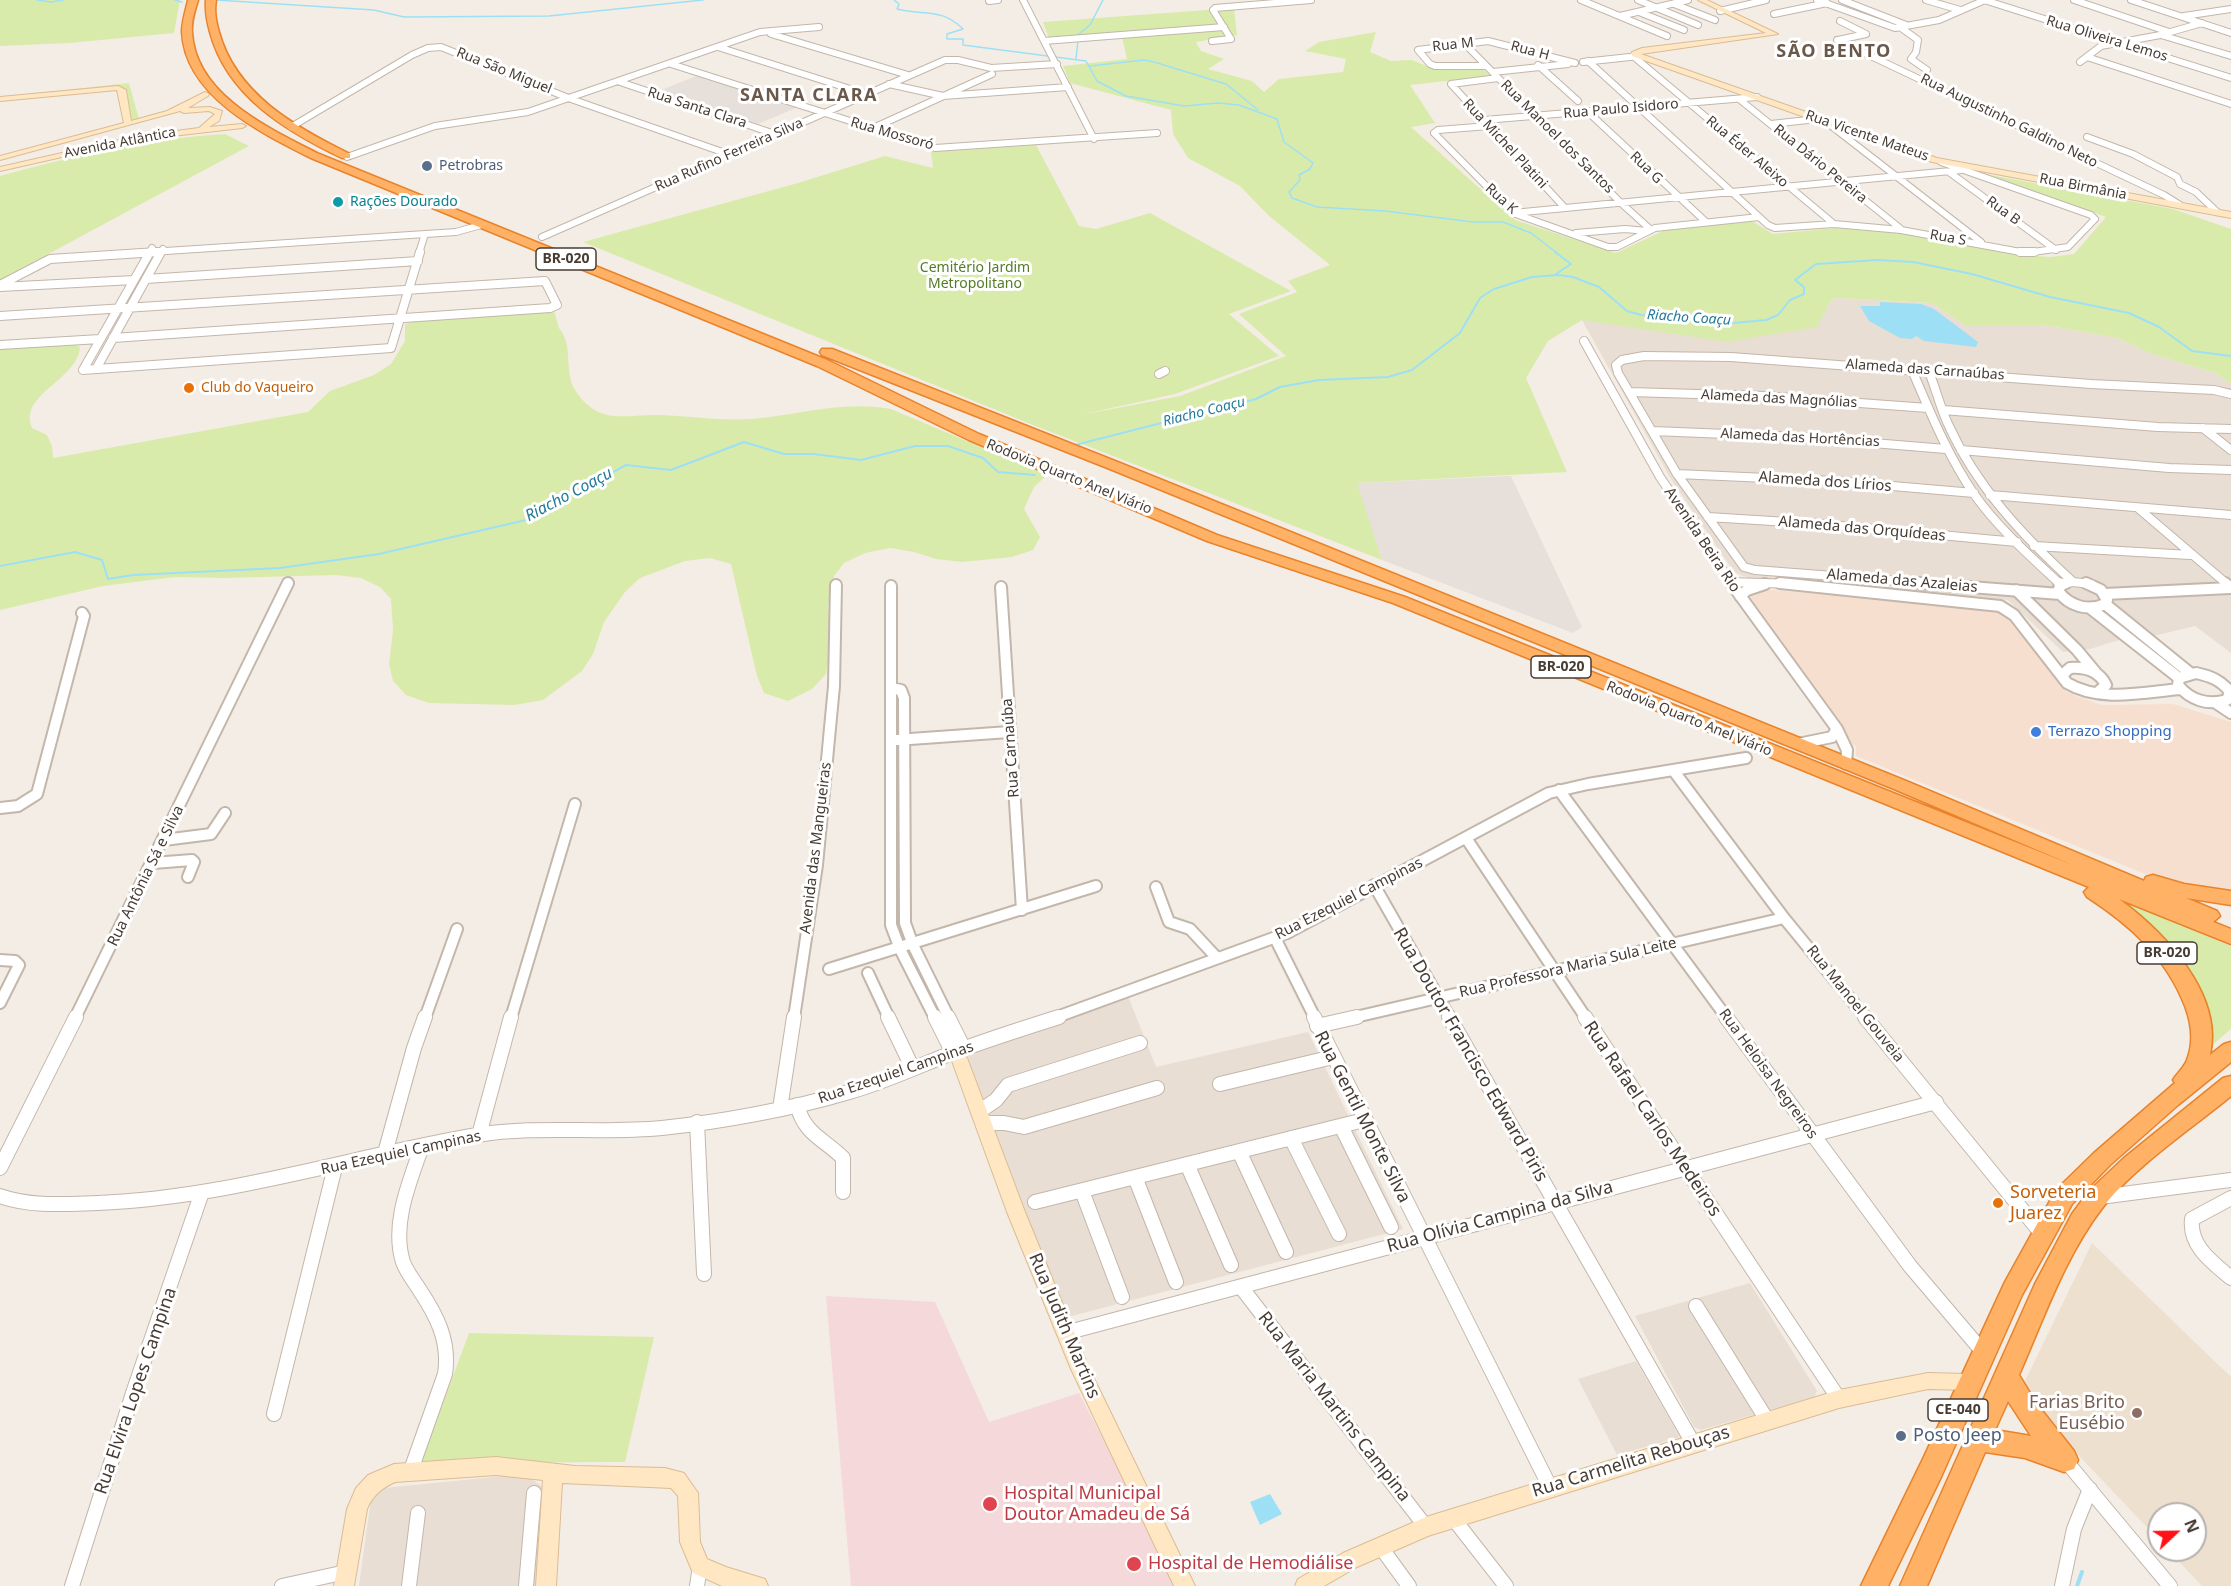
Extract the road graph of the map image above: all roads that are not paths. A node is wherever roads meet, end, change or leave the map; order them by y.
1 (193, 0) edge
2 (211, 0) edge
3 (998, 0) edge
4 (1023, 0) edge
5 (1311, 0) edge
6 (1581, 0) edge
7 (1638, 0) edge
8 (1688, 0) edge
9 (1694, 0) edge
10 (1701, 0) edge
11 (1766, 0) edge
12 (1817, 0) edge
13 (1836, 0) edge
14 (1842, 0) edge
15 (1926, 0) edge
16 (1965, 0) edge
17 (1984, 0) edge
18 (2074, 0) edge
19 (2131, 0) edge
20 (989, 1) edge
21 (1234, 3) edge
22 (1673, 3) junction
23 (1826, 3) junction
24 (1975, 3) junction
25 (1656, 7) junction
26 (2231, 9) edge
27 (1960, 10) junction
28 (1725, 11) junction
29 (1639, 12) junction
30 (1774, 14) dead end
31 (1620, 16) junction
32 (2183, 16) junction
33 (1715, 20) dead end
34 (1840, 21) dead end
35 (2202, 23) junction
36 (1698, 25) dead end
37 (1910, 26) junction
38 (819, 27) dead end
39 (1224, 27) junction
40 (1898, 27) junction
41 (1684, 30) dead end
42 (763, 32) junction
43 (2170, 32) junction
44 (2231, 33) edge
45 (1866, 34) junction
46 (2160, 35) junction
47 (1667, 36) dead end
48 (1212, 41) dead end
49 (1486, 41) joint
50 (1464, 43) junction
51 (2120, 43) junction
52 (1046, 44) junction
53 (718, 47) junction
54 (1523, 50) junction
55 (1636, 56) junction
56 (2231, 56) edge
57 (2087, 57) junction
58 (1055, 61) junction
59 (1588, 62) junction
60 (2080, 62) dead end
61 (1575, 63) junction
62 (671, 64) junction
63 (1486, 66) junction
64 (1540, 67) junction
65 (1927, 70) dead end
66 (991, 71) junction
67 (1493, 72) junction
68 (908, 75) junction
69 (1498, 78) junction
70 (2231, 78) edge
71 (619, 82) junction
72 (889, 84) junction
73 (221, 85) junction
74 (1068, 87) junction
75 (1001, 92) junction
76 (866, 94) junction
77 (943, 96) junction
78 (1757, 97) junction
79 (0, 99) edge
80 (571, 99) junction
81 (1739, 99) junction
82 (1578, 101) dead end
83 (1688, 103) junction
84 (2231, 104) edge
85 (1638, 107) junction
86 (1588, 112) junction
87 (170, 113) junction
88 (823, 114) junction
89 (1535, 116) junction
90 (1821, 120) junction
91 (1487, 123) junction
92 (1771, 124) junction
93 (128, 125) junction
94 (242, 126) junction
95 (291, 127) junction
96 (871, 129) junction
97 (196, 130) junction
98 (1157, 133) dead end
99 (776, 134) junction
100 (1434, 134) joint
101 (273, 136) junction
102 (2088, 137) dead end
103 (1094, 138) junction
104 (728, 154) junction
105 (347, 157) junction
106 (0, 158) edge
107 (1935, 160) junction
108 (1975, 167) junction
109 (0, 169) edge
110 (1962, 169) junction
111 (1949, 172) junction
112 (1896, 177) junction
113 (1842, 182) junction
114 (420, 187) junction
115 (1789, 187) junction
116 (1733, 192) junction
117 (406, 193) junction
118 (1678, 197) junction
119 (1620, 202) junction
120 (2180, 206) junction
121 (1564, 207) junction
122 (2217, 212) junction
123 (1513, 213) junction
124 (2231, 215) edge
125 (2094, 216) joint
126 (1759, 217) junction
127 (482, 221) junction
128 (1706, 222) junction
129 (1834, 225) junction
130 (1901, 230) junction
131 (1649, 231) junction
132 (425, 234) junction
133 (1570, 234) junction
134 (542, 237) junction
135 (298, 241) junction
136 (1983, 244) junction
137 (151, 250) junction
138 (162, 250) junction
139 (2056, 250) junction
140 (418, 261) junction
141 (146, 279) junction
142 (134, 280) junction
143 (0, 284) edge
144 (410, 290) junction
145 (117, 309) junction
146 (129, 309) junction
147 (0, 316) edge
148 (400, 318) junction
149 (113, 338) junction
150 (100, 339) junction
151 (1584, 341) dead end
152 (0, 345) edge
153 (96, 369) junction
154 (1912, 370) junction
155 (1929, 372) junction
156 (1630, 392) junction
157 (2231, 394) edge
158 (1928, 408) junction
159 (1943, 410) junction
160 (999, 421) junction
161 (2203, 428) junction
162 (2231, 429) edge
163 (1938, 430) junction
164 (1950, 430) junction
165 (1653, 431) junction
166 (974, 437) junction
167 (1946, 449) junction
168 (1961, 450) junction
169 (2231, 450) edge
170 (2231, 470) edge
171 (1960, 472) junction
172 (1974, 472) junction
173 (1677, 474) junction
174 (1974, 493) junction
175 (1990, 495) junction
176 (1196, 499) junction
177 (2138, 508) junction
178 (2230, 515) edge
179 (1995, 517) junction
180 (2006, 517) junction
181 (1708, 518) junction
182 (1174, 520) junction
183 (2017, 542) junction
184 (2034, 546) junction
185 (2190, 555) junction
186 (2072, 581) junction
187 (1730, 582) junction
188 (1771, 582) junction
189 (288, 583) dead end
190 (836, 585) dead end
191 (891, 586) dead end
192 (1001, 586) dead end
193 (2231, 588) edge
194 (2060, 589) junction
195 (2016, 590) junction
196 (1740, 596) junction
197 (2105, 599) junction
198 (2090, 608) junction
199 (82, 613) dead end
200 (2132, 625) junction
201 (2118, 628) junction
202 (2151, 641) junction
203 (2138, 645) junction
204 (1579, 654) junction
205 (2046, 656) junction
206 (2070, 668) junction
207 (1569, 670) junction
208 (2190, 673) junction
209 (2097, 674) junction
210 (2179, 678) junction
211 (2064, 679) junction
212 (2227, 682) edge
213 (2105, 683) junction
214 (2181, 689) junction
215 (2098, 692) junction
216 (2134, 692) junction
217 (2230, 697) edge
218 (2216, 703) junction
219 (2231, 713) edge
220 (1837, 729) junction
221 (1009, 732) junction
222 (897, 740) junction
223 (1796, 744) junction
224 (1746, 758) dead end
225 (1846, 764) junction
226 (1673, 770) junction
227 (1559, 790) junction
228 (575, 804) dead end
229 (0, 808) edge
230 (225, 813) dead end
231 (1990, 823) junction
232 (1466, 838) junction
233 (164, 840) junction
234 (2035, 859) junction
235 (153, 862) junction
236 (188, 877) dead end
237 (1374, 885) junction
238 (1096, 886) dead end
239 (2120, 886) junction
240 (1156, 887) dead end
241 (2231, 898) edge
242 (1022, 910) junction
243 (1784, 918) junction
244 (2231, 925) edge
245 (457, 929) dead end
246 (1275, 938) junction
247 (2231, 938) edge
248 (1672, 944) junction
249 (913, 945) junction
250 (900, 949) junction
251 (1217, 958) junction
252 (0, 960) edge
253 (829, 969) dead end
254 (1553, 970) junction
255 (868, 973) dead end
256 (1438, 998) junction
257 (0, 1003) edge
258 (1317, 1026) junction
259 (1140, 1043) dead end
260 (2231, 1050) edge
261 (958, 1054) junction
262 (1333, 1057) junction
263 (912, 1067) junction
264 (1220, 1084) dead end
265 (2231, 1084) edge
266 (1158, 1088) dead end
267 (2231, 1093) edge
268 (2170, 1099) junction
269 (1936, 1102) junction
270 (797, 1105) junction
271 (780, 1108) junction
272 (2192, 1116) junction
273 (982, 1117) junction
274 (1364, 1120) junction
275 (697, 1122) junction
276 (1341, 1126) junction
277 (479, 1135) junction
278 (1813, 1136) junction
279 (1291, 1138) junction
280 (422, 1146) junction
281 (1239, 1151) junction
282 (385, 1154) junction
283 (1187, 1164) junction
284 (335, 1167) junction
285 (0, 1168) edge
286 (1685, 1168) junction
287 (1135, 1177) junction
288 (2231, 1180) edge
289 (1082, 1191) junction
290 (843, 1192) dead end
291 (0, 1196) edge
292 (201, 1196) junction
293 (2097, 1198) junction
294 (2231, 1198) edge
295 (1035, 1202) dead end
296 (1555, 1203) junction
297 (1390, 1227) dead end
298 (1339, 1234) dead end
299 (2042, 1234) junction
300 (1423, 1237) junction
301 (1286, 1252) dead end
302 (1231, 1265) dead end
303 (704, 1275) dead end
304 (2231, 1278) edge
305 (1176, 1282) dead end
306 (1241, 1287) junction
307 (1122, 1297) dead end
308 (1696, 1306) dead end
309 (1065, 1333) junction
310 (1983, 1352) junction
311 (2007, 1377) junction
312 (1969, 1382) junction
313 (1839, 1399) junction
314 (274, 1414) dead end
315 (1767, 1420) junction
316 (1979, 1439) junction
317 (1693, 1443) junction
318 (2065, 1460) junction
319 (411, 1470) junction
320 (553, 1473) junction
321 (1550, 1487) junction
322 (2090, 1489) junction
323 (534, 1493) dead end
324 (418, 1513) dead end
325 (1454, 1518) junction
326 (1426, 1527) junction
327 (1380, 1546) junction
328 (700, 1566) junction
329 (345, 1579) edge
330 (72, 1586) edge
331 (282, 1586) edge
332 (409, 1586) edge
333 (526, 1586) edge
334 (546, 1586) edge
335 (697, 1586) edge
336 (758, 1586) edge
337 (1185, 1586) edge
338 (1305, 1586) edge
339 (1408, 1586) edge
340 (1506, 1586) edge
341 (1874, 1586) edge
342 (1913, 1586) edge
343 (2062, 1586) edge
344 (2170, 1586) edge

1 - 73 highway, Rodovia Quarto Anel Viário / BR-020
2 - 73 highway, Rodovia Quarto Anel Viário / BR-020
3 - 20 street
4 - 52 street
5 - 21 street
6 - 31 street
7 - 25 street
8 - 22 street
9 - 28 street
10 - 28 street
11 - 28 street
12 - 23 street
13 - 23 street
14 - 37 street
15 - 27 street
16 - 24 street
17 - 24 street
17 - 51 street, Rua Oliveira Lemos
18 - 43 street
19 - 32 street
21 - 39 street
22 - 25 street
22 - 33 street
23 - 30 street
23 - 40 street
24 - 27 street
25 - 29 street
25 - 36 street
26 - 32 street
27 - 37 street
28 - 55 street
29 - 31 street
29 - 41 street
31 - 47 street
32 - 35 street
34 - 45 street
35 - 43 street
35 - 44 street
37 - 40 street
38 - 42 street
39 - 48 street
39 - 52 street
40 - 45 street
40 - 65 street, Rua Augustinho Galdino Neto
42 - 53 street
42 - 68 street
43 - 46 street
45 - 120 street, Rua Augustinho Galdino Neto
46 - 51 street
46 - 56 street
49 - 50 street, Rua M
49 - 54 street, Rua H
50 - 63 street, Rua Manoel dos Santos
50 - 63 street, Rua M
51 - 57 street
51 - 70 street, Rua Oliveira Lemos
52 - 58 street
53 - 62 street
53 - 76 street
54 - 61 street, Rua H
54 - 64 street
55 - 59 street
55 - 78 street, Rua Vicente Mateus
55 - 83 street, Rua Éder Aleixo
57 - 60 street
57 - 84 street
58 - 66 street, Rua Rufino Ferreira Silva
58 - 74 street
59 - 61 street
59 - 85 street
61 - 64 street
62 - 71 street
62 - 88 street, Rua Mossoró
63 - 67 street, Rua Manoel dos Santos
64 - 67 street
64 - 82 street
66 - 68 street, Rua Rufino Ferreira Silva
66 - 75 street
66 - 77 street
67 - 69 street, Rua Manoel dos Santos
68 - 72 street, Rua Rufino Ferreira Silva
69 - 89 street, Rua Manoel dos Santos
69 - 91 street, Rua Michel Platini
71 - 80 street
71 - 99 street, Rua Santa Clara
72 - 76 street, Rua Rufino Ferreira Silva
72 - 77 street
73 - 87 street, Avenida Atlântica
73 - 94 highway
73 - 95 highway, Rodovia Quarto Anel Viário / BR-020
73 - 101 highway, Rodovia Quarto Anel Viário / BR-020
74 - 75 street
74 - 103 street
75 - 77 street
76 - 88 street, Rua Rufino Ferreira Silva
77 - 96 street
78 - 81 street, Rua Paulo Isidoro
78 - 90 street, Rua Vicente Mateus
79 - 93 street
80 - 95 street, Rua São Miguel
80 - 104 street, Rua São Miguel
80 - 105 street
81 - 83 street, Rua Paulo Isidoro
81 - 92 street, Rua Dário Pereira
83 - 85 street, Rua Paulo Isidoro
83 - 115 street, Rua Éder Aleixo
85 - 86 street, Rua Paulo Isidoro
85 - 116 street
86 - 89 street, Rua Paulo Isidoro
86 - 118 street, Rua G
87 - 93 street, Avenida Atlântica
87 - 97 street
88 - 96 street, Rua Mossoró
88 - 99 street, Rua Rufino Ferreira Silva
89 - 91 street, Rua Paulo Isidoro
89 - 119 street, Rua Manoel dos Santos
90 - 92 street
90 - 107 street, Rua Vicente Mateus
90 - 112 street
91 - 100 street, Rua Paulo Isidoro
91 - 121 street, Rua Michel Platini
92 - 113 street, Rua Dário Pereira
93 - 106 street, Avenida Atlântica
94 - 97 street, Avenida Atlântica
94 - 101 highway
95 - 105 highway, Rodovia Quarto Anel Viário / BR-020
96 - 103 street, Rua Mossoró
97 - 109 street, Avenida Atlântica
98 - 103 street, Rua Mossoró
99 - 104 street, Rua Rufino Ferreira Silva
100 - 123 street, Rua K
101 - 117 highway, Rodovia Quarto Anel Viário / BR-020
102 - 122 street
104 - 134 street, Rua Rufino Ferreira Silva
105 - 114 highway, Rodovia Quarto Anel Viário / BR-020
107 - 108 street, Rua Birmânia
107 - 110 street, Rua Vicente Mateus
108 - 110 street
108 - 120 street, Rua Birmânia
110 - 111 street
110 - 125 street, Rua Vicente Mateus
111 - 112 street
111 - 139 street, Rua B
112 - 113 street
112 - 136 street
113 - 115 street
113 - 130 street, Rua Dário Pereira
114 - 117 highway
114 - 127 highway, Rodovia Quarto Anel Viário / BR-020
115 - 116 street
115 - 129 street, Rua Éder Aleixo
116 - 118 street
116 - 126 street
117 - 127 highway, Rodovia Quarto Anel Viário / BR-020
118 - 119 street
118 - 128 street, Rua G
119 - 121 street
119 - 131 street, Rua Manoel dos Santos
120 - 122 street, Rua Birmânia
121 - 123 street
122 - 124 street, Rua Birmânia
123 - 133 street, Rua K
125 - 139 street, Rua S
126 - 128 street
126 - 129 street, Rua S
127 - 132 street
127 - 134 highway, Rodovia Quarto Anel Viário / BR-020
127 - 135 street
127 - 166 highway, Rodovia Quarto Anel Viário / BR-020
128 - 131 street
129 - 130 street, Rua S
130 - 136 street, Rua S
131 - 133 street
131 - 133 street, Rua K
132 - 135 street
132 - 140 street
134 - 160 highway, Rodovia Quarto Anel Viário / BR-020
135 - 138 street
136 - 139 street, Rua S
137 - 138 street
137 - 142 street
137 - 143 street
138 - 141 street
140 - 141 street
140 - 144 street
141 - 146 street
142 - 143 street
142 - 145 street
144 - 146 street
144 - 148 street
144 - 148 street
145 - 146 street
145 - 147 street
145 - 150 street
146 - 149 street
148 - 149 street
148 - 153 street
149 - 153 street
150 - 152 street
150 - 153 street
151 - 187 street, Avenida Beira Rio
154 - 155 street, Alameda das Carnaúbas
154 - 156 street, Alameda das Carnaúbas
154 - 158 street
155 - 157 street, Alameda das Carnaúbas
155 - 159 street
156 - 158 street, Alameda das Magnólias
156 - 165 street
158 - 163 street
159 - 161 street
159 - 164 street
160 - 166 highway
160 - 176 highway, Rodovia Quarto Anel Viário / BR-020
161 - 162 street
161 - 169 street
163 - 164 street
163 - 167 street
164 - 168 street
165 - 167 street, Alameda das Hortências
165 - 173 street
166 - 182 highway, Rodovia Quarto Anel Viário / BR-020
167 - 171 street
168 - 170 street
168 - 172 street
171 - 172 street
171 - 174 street
172 - 175 street
173 - 174 street, Alameda dos Lírios
173 - 181 street
174 - 179 street
175 - 177 street
175 - 180 street
176 - 182 highway
176 - 204 highway, Rodovia Quarto Anel Viário / BR-020
177 - 178 street
177 - 185 street
179 - 180 street
179 - 183 street
180 - 184 street
181 - 183 street, Alameda das Orquídeas
181 - 195 street, Alameda das Azaleias
182 - 207 highway, Rodovia Quarto Anel Viário / BR-020
183 - 194 street
184 - 185 street
184 - 186 street
185 - 193 street
186 - 194 street
186 - 197 street
187 - 188 street
187 - 196 street, Avenida Beira Rio
188 - 196 street
188 - 205 street
189 - 233 street, Rua Antônia Sá e Silva
190 - 271 street, Avenida das Mangueiras
191 - 222 street
192 - 221 street, Rua Carnaúba
193 - 197 street
194 - 195 street, Alameda das Azaleias
194 - 198 street
195 - 209 street
196 - 220 street, Avenida Beira Rio
197 - 198 street
197 - 200 street
198 - 201 street
199 - 229 street
200 - 201 street
200 - 202 street
201 - 203 street
202 - 203 street
202 - 208 street
203 - 210 street
204 - 207 highway
204 - 223 highway, Rodovia Quarto Anel Viário / BR-020
205 - 206 street
205 - 211 street
206 - 209 street
206 - 211 street
207 - 234 highway, Rodovia Quarto Anel Viário / BR-020
208 - 210 street
208 - 212 street
209 - 213 street
210 - 214 street
211 - 215 street
212 - 217 street
213 - 215 street
213 - 216 street
214 - 216 street
214 - 218 street
215 - 216 street
217 - 218 street
218 - 219 street
220 - 223 street
220 - 225 street, Avenida Beira Rio
221 - 222 street
221 - 242 street, Rua Carnaúba
222 - 249 street
222 - 250 street
223 - 225 highway, Rodovia Quarto Anel Viário / BR-020
224 - 226 street, Rua Ezequiel Campinas
225 - 231 highway, Rodovia Quarto Anel Viário / BR-020
226 - 227 street, Rua Ezequiel Campinas
226 - 243 street, Rua Manoel Gouveia
227 - 232 street, Rua Ezequiel Campinas
227 - 248 street, Rua Heloisa Negreiros
228 - 277 street
230 - 233 street
231 - 239 highway, BR-020
231 - 241 highway
232 - 237 street, Rua Ezequiel Campinas
232 - 254 street, Rua Rafael Carlos Medeiros
233 - 235 street, Rua Antônia Sá e Silva
234 - 239 highway, BR-020
234 - 268 highway, BR-020
235 - 236 street
235 - 285 street, Rua Antônia Sá e Silva
237 - 246 street, Rua Ezequiel Campinas
237 - 256 street, Rua Doutor Francisco Edward Piris
238 - 242 street
239 - 244 highway, BR-020
239 - 247 highway, BR-020
240 - 251 street
242 - 249 street
243 - 248 street, Rua Professora Maria Sula Leite
243 - 269 street, Rua Manoel Gouveia
245 - 282 street
246 - 251 street, Rua Ezequiel Campinas
246 - 258 street, Rua Gentil Monte Silva
248 - 254 street, Rua Professora Maria Sula Leite
248 - 278 street, Rua Heloisa Negreiros
249 - 250 street
249 - 261 street
250 - 253 street
250 - 261 street
251 - 261 street, Rua Ezequiel Campinas
252 - 257 street
254 - 256 street, Rua Professora Maria Sula Leite
254 - 286 street, Rua Rafael Carlos Medeiros
255 - 263 street
256 - 258 street, Rua Professora Maria Sula Leite
256 - 296 street, Rua Doutor Francisco Edward Piris
258 - 262 street, Rua Gentil Monte Silva
259 - 273 street
260 - 268 highway, CE-040
261 - 263 street, Rua Ezequiel Campinas
261 - 273 street, Rua Judith Martins
262 - 264 street
262 - 274 street, Rua Gentil Monte Silva
263 - 270 street, Rua Ezequiel Campinas
265 - 272 highway, CE-040
266 - 273 street
267 - 272 highway
268 - 299 highway, CE-040
269 - 278 street, Rua Olívia Campina da Silva
269 - 299 street, Rua Manoel Gouveia
270 - 271 street, Rua Ezequiel Campinas
270 - 290 street
271 - 275 street, Rua Ezequiel Campinas
272 - 293 highway, CE-040
273 - 309 street, Rua Judith Martins
274 - 276 street
274 - 300 street, Rua Gentil Monte Silva
275 - 277 street, Rua Ezequiel Campinas
275 - 303 street
276 - 279 street
276 - 297 street
277 - 280 street, Rua Ezequiel Campinas
278 - 286 street, Rua Olívia Campina da Silva
278 - 310 street, Rua Heloisa Negreiros
279 - 281 street
279 - 298 street
280 - 282 street, Rua Ezequiel Campinas
280 - 319 street
281 - 283 street
281 - 301 street
282 - 284 street, Rua Ezequiel Campinas
283 - 287 street
283 - 302 street
284 - 292 street, Rua Ezequiel Campinas
284 - 314 street
286 - 296 street, Rua Olívia Campina da Silva
286 - 313 street, Rua Rafael Carlos Medeiros
287 - 289 street
287 - 305 street
288 - 293 street
289 - 295 street
289 - 307 street
291 - 292 street, Rua Ezequiel Campinas
292 - 330 street, Rua Elvira Lopes Campina
293 - 311 highway, CE-040
294 - 304 street
296 - 300 street, Rua Olívia Campina da Silva
296 - 317 street, Rua Doutor Francisco Edward Piris
299 - 310 highway, CE-040
300 - 306 street, Rua Olívia Campina da Silva
300 - 321 street, Rua Gentil Monte Silva
306 - 309 street, Rua Olívia Campina da Silva
306 - 326 street, Rua Maria Martins Campina
308 - 315 street
309 - 337 street, Rua Judith Martins
310 - 312 highway, CE-040
311 - 316 highway, CE-040
311 - 318 highway
312 - 313 street, Rua Carmelita Rebouças
312 - 341 highway, CE-040
313 - 315 street, Rua Carmelita Rebouças
315 - 317 street, Rua Carmelita Rebouças
316 - 318 highway
316 - 342 highway, CE-040
317 - 321 street, Rua Carmelita Rebouças
318 - 322 street
319 - 320 street
319 - 329 street
320 - 328 street
320 - 334 street
321 - 325 street, Rua Carmelita Rebouças
322 - 343 street
322 - 344 street
323 - 333 street
324 - 332 street
325 - 326 street, Rua Carmelita Rebouças
325 - 340 street
326 - 327 street, Rua Carmelita Rebouças
327 - 338 street, Rua Carmelita Rebouças
327 - 339 street
328 - 335 street
328 - 336 street
329 - 331 street

